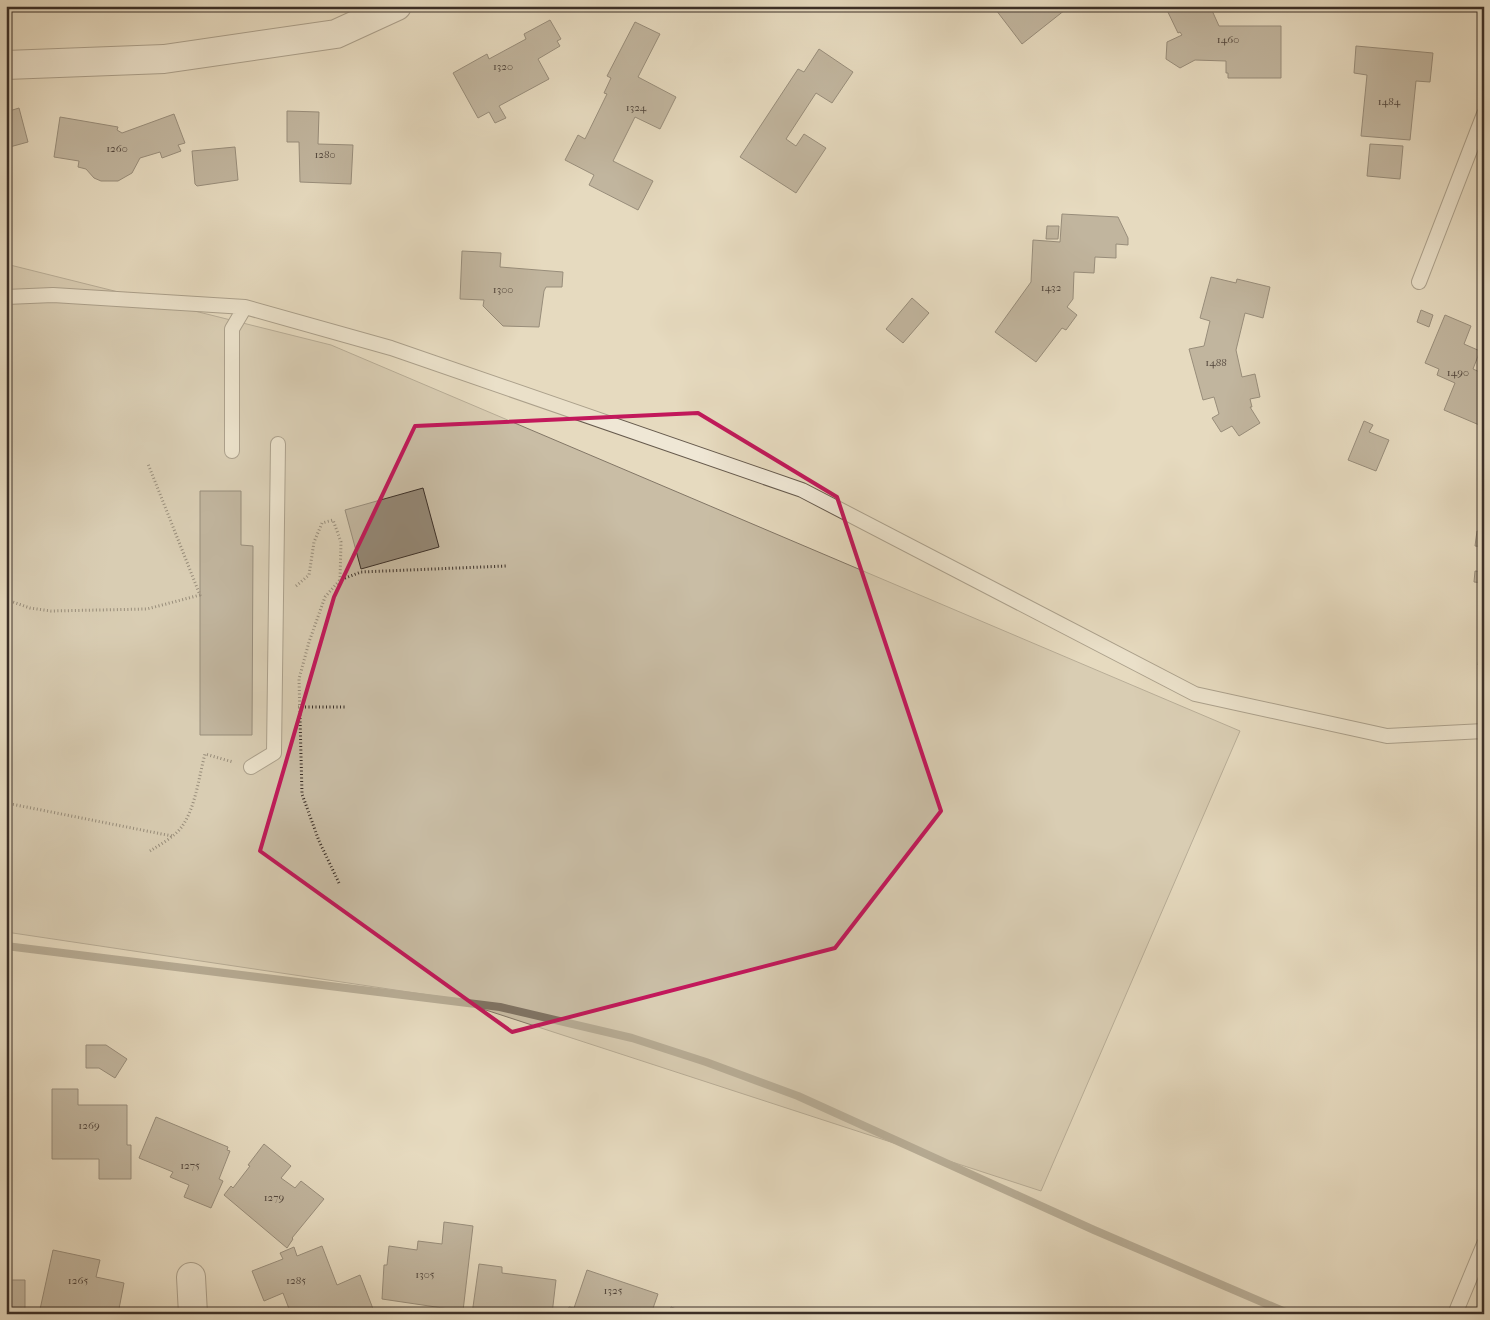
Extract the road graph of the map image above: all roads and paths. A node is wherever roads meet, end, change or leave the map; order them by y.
1 (397, 6) edge
2 (6, 65) edge
3 (1484, 114) edge
4 (1419, 282) dead end
5 (6, 297) edge
6 (245, 307) junction
7 (278, 444) dead end
8 (232, 451) dead end
9 (148, 464) dead end
10 (506, 566) dead end
11 (340, 580) junction
12 (276, 593) junction
13 (6, 595) edge
14 (298, 707) junction
15 (345, 707) dead end
16 (1484, 732) edge
17 (250, 767) joint
18 (6, 803) edge
19 (172, 836) junction
20 (150, 851) dead end
21 (339, 882) dead end
22 (1484, 1244) edge
23 (192, 1277) dead end
24 (193, 1314) edge
25 (1455, 1314) edge

1 - 2 street
3 - 4 lane
5 - 6 lane
6 - 8 lane
6 - 16 lane
7 - 12 lane
9 - 13 path
10 - 11 path
11 - 12 path
11 - 14 path
12 - 17 lane
14 - 15 path
14 - 21 path
17 - 19 path
18 - 19 path
19 - 20 path
22 - 25 lane
23 - 24 street

